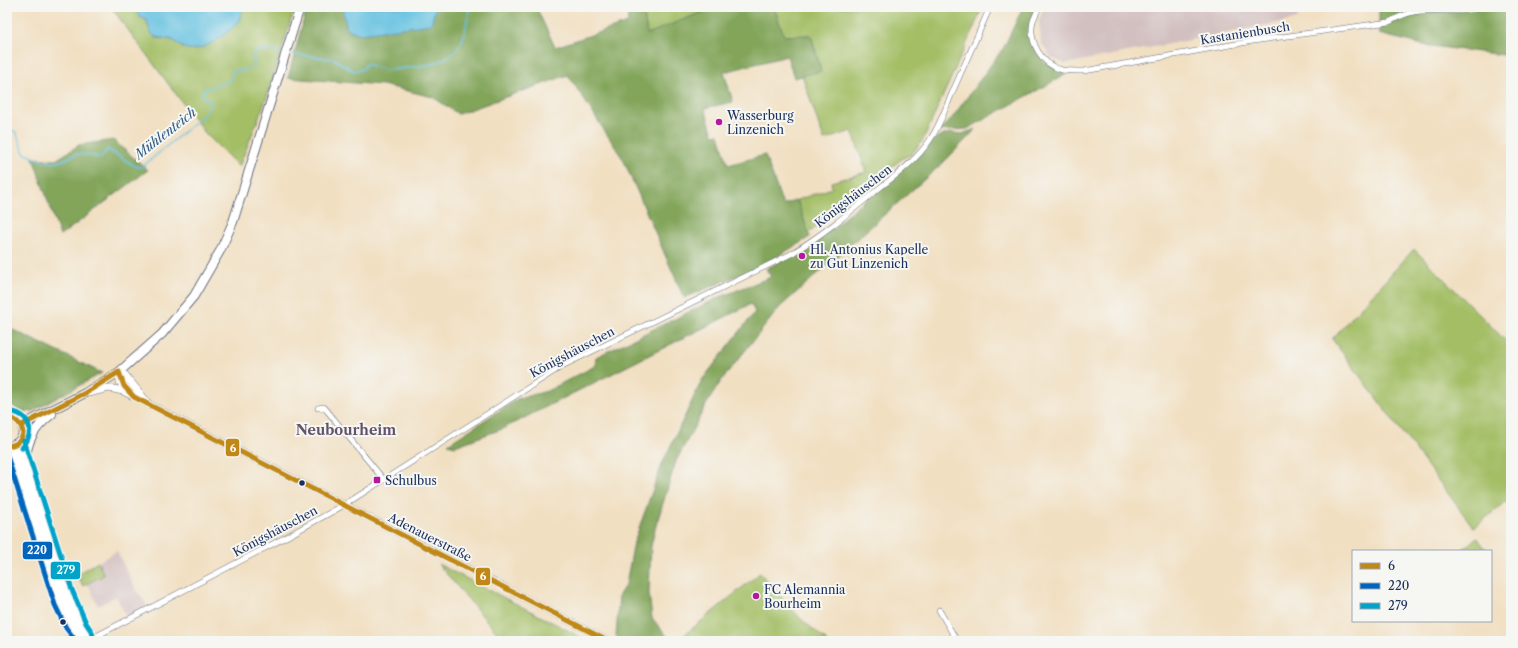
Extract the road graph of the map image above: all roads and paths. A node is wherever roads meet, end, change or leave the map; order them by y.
1 (300, 7) edge
2 (990, 7) edge
3 (1039, 7) edge
4 (1481, 7) edge
5 (119, 372) junction
6 (85, 393) junction
7 (128, 393) junction
8 (148, 403) junction
9 (65, 404) junction
10 (318, 408) dead end
11 (7, 418) edge
12 (22, 425) junction
13 (12, 445) edge
14 (26, 472) junction
15 (384, 480) junction
16 (344, 505) junction
17 (939, 610) dead end
18 (77, 626) junction
19 (954, 636) junction
20 (78, 638) edge
21 (68, 641) edge
22 (87, 641) edge
23 (608, 641) edge
24 (948, 641) edge
25 (958, 641) edge

1 - 5 main road
2 - 15 street, Königshäuschen
3 - 4 street, Kastanienbusch
5 - 6 main road
5 - 7 street
5 - 8 street
6 - 7 street, Adenauerstraße
6 - 9 main road
7 - 8 street, Adenauerstraße
8 - 16 street, Adenauerstraße
9 - 12 main road
9 - 14 main road
10 - 15 street
11 - 12 main road
12 - 13 main road
13 - 14 main road
13 - 18 main road
14 - 18 main road
15 - 16 street, Königshäuschen
16 - 22 street, Königshäuschen
16 - 23 street, Adenauerstraße
17 - 19 street
18 - 20 main road
18 - 21 street
18 - 22 main road
19 - 24 street
19 - 25 street
20 - 22 main road

